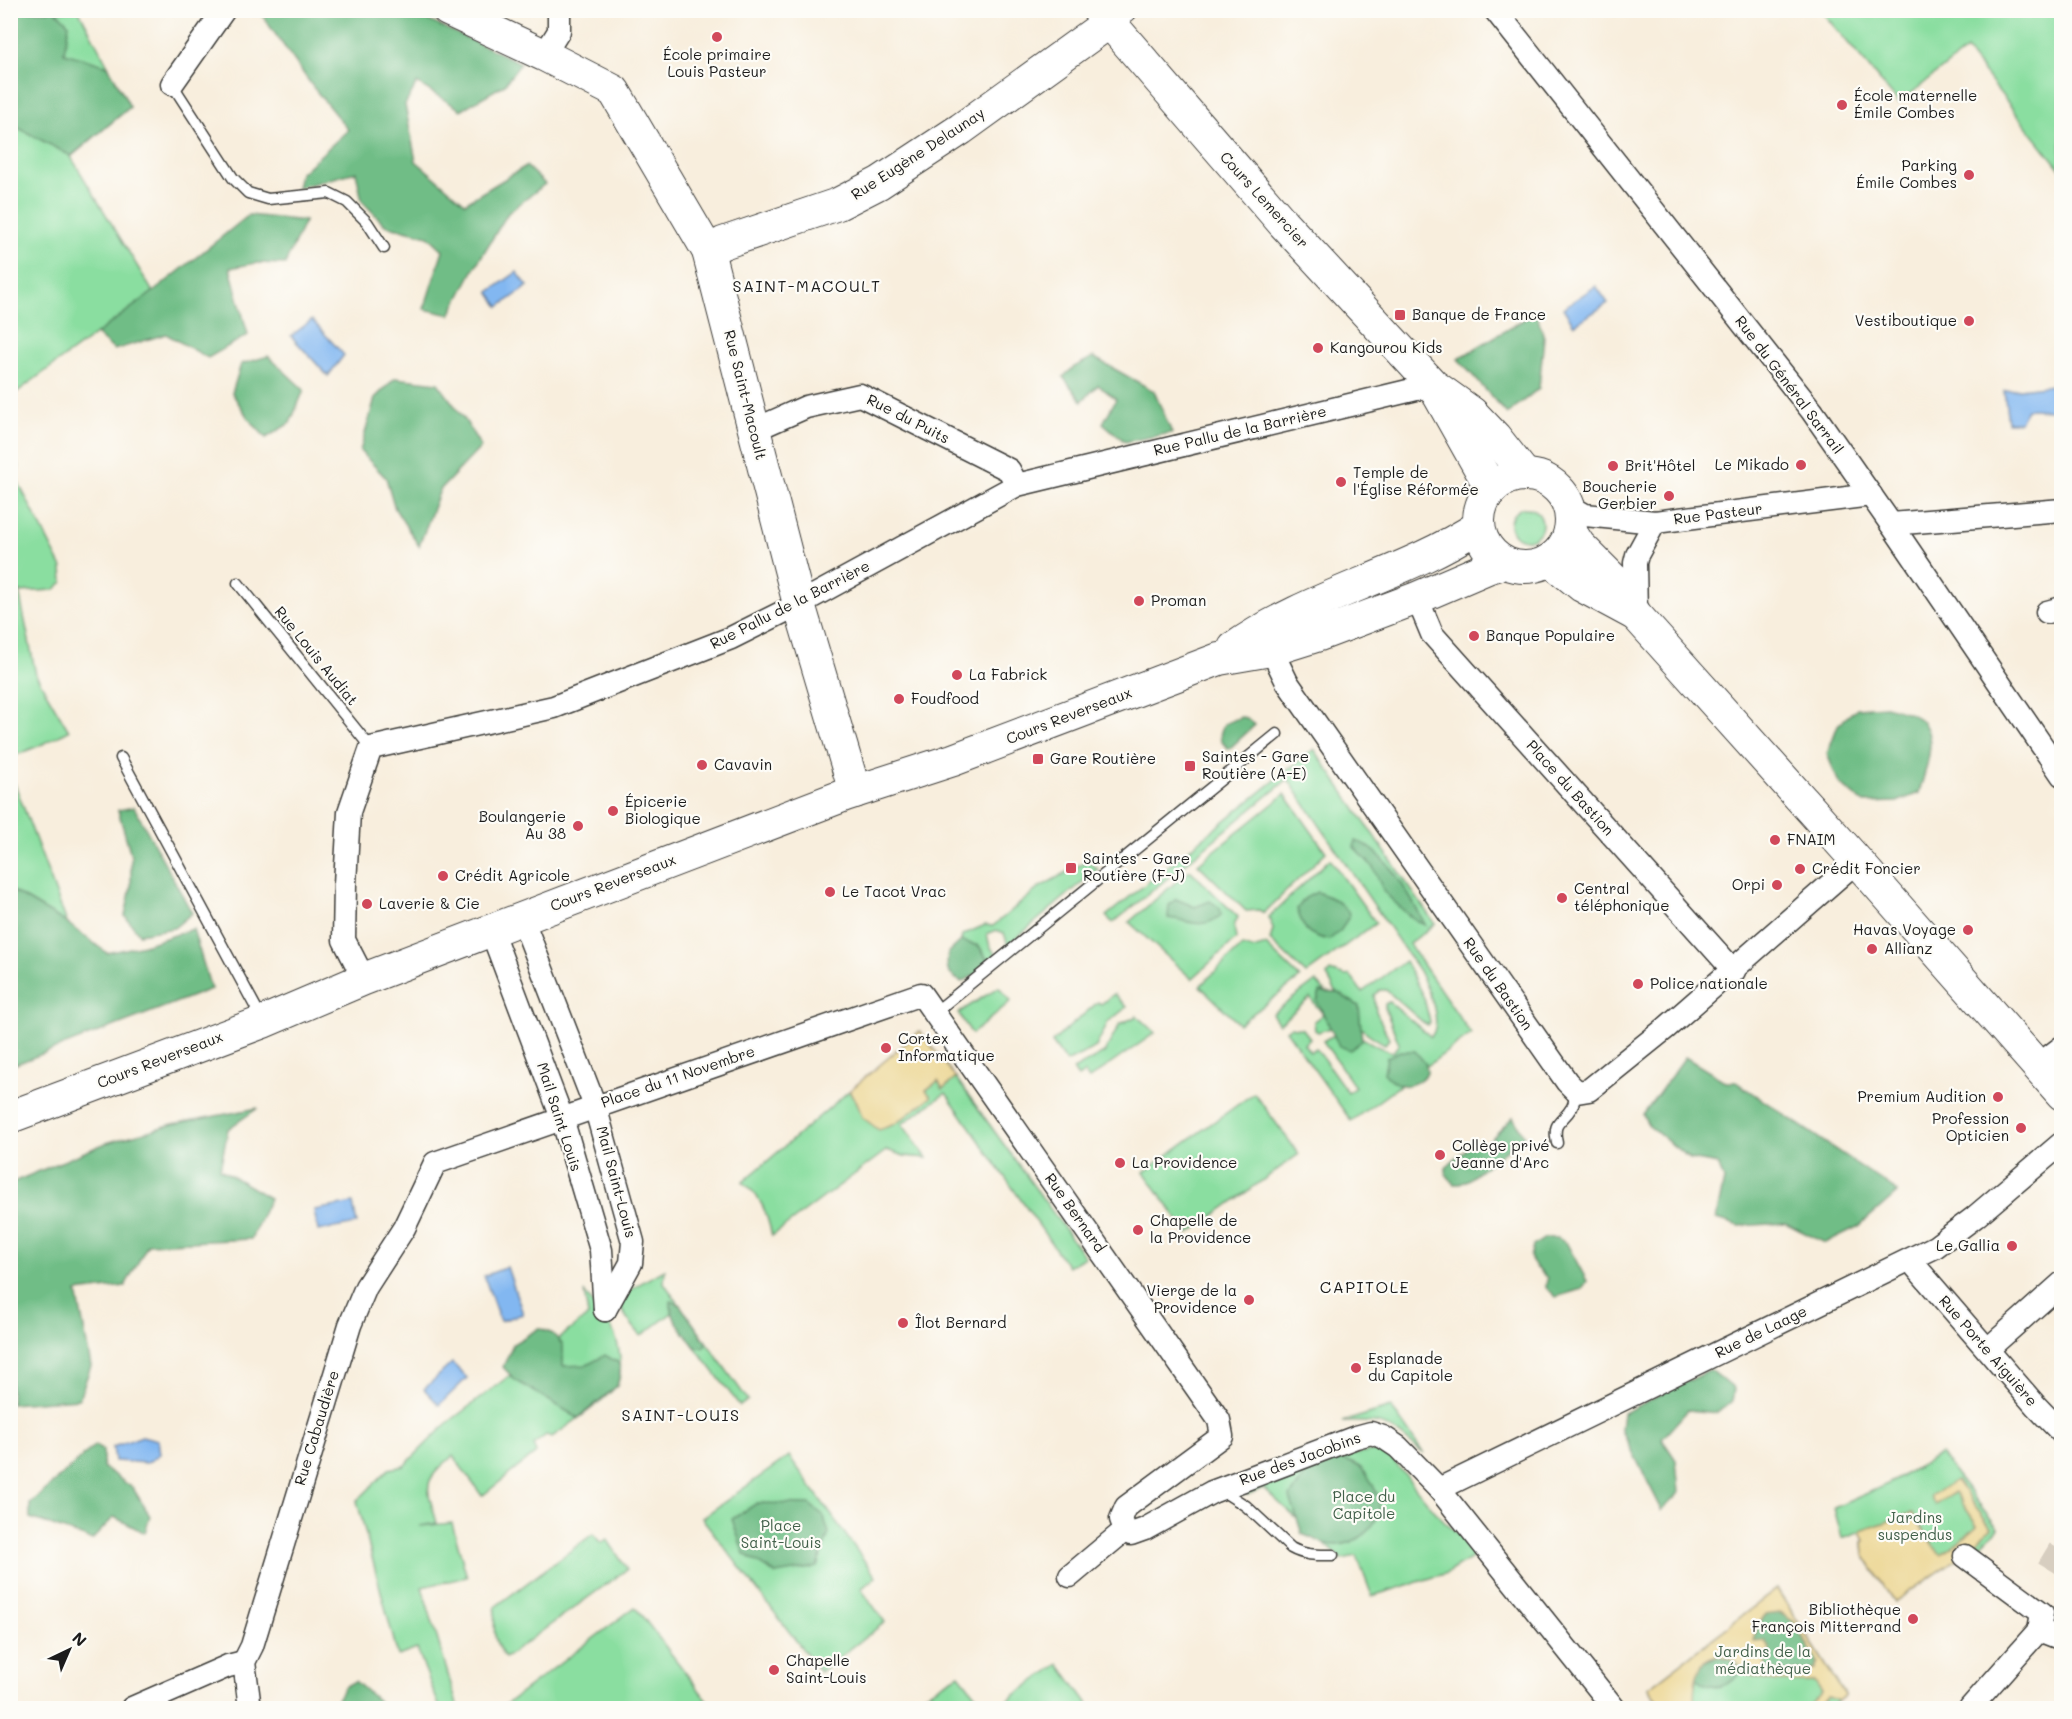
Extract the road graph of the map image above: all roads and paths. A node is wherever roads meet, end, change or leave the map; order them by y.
1 (224, 10) edge
2 (448, 10) edge
3 (558, 10) edge
4 (1495, 10) edge
5 (1111, 15) edge
6 (544, 55) junction
7 (172, 84) joint
8 (384, 248) dead end
9 (708, 251) junction
10 (1433, 385) junction
11 (754, 430) junction
12 (1525, 475) junction
13 (1017, 485) junction
14 (1493, 488) junction
15 (1871, 495) junction
16 (2061, 510) edge
17 (1569, 518) junction
18 (1655, 522) junction
19 (1892, 524) junction
20 (1479, 526) junction
21 (1550, 560) junction
22 (1504, 563) junction
23 (238, 584) dead end
24 (1336, 596) junction
25 (1417, 598) junction
26 (799, 604) junction
27 (1636, 615) junction
28 (1271, 650) junction
29 (1219, 659) junction
30 (1276, 734) dead end
31 (371, 748) junction
32 (121, 758) dead end
33 (2061, 775) edge
34 (855, 792) junction
35 (1857, 861) junction
36 (522, 918) junction
37 (491, 930) junction
38 (1734, 971) junction
39 (364, 979) junction
40 (921, 994) joint
41 (934, 1013) junction
42 (263, 1022) junction
43 (2061, 1047) edge
44 (2037, 1066) junction
45 (1577, 1092) junction
46 (2061, 1094) edge
47 (595, 1106) junction
48 (10, 1117) edge
49 (562, 1118) junction
50 (1557, 1143) dead end
51 (2061, 1143) edge
52 (435, 1163) joint
53 (1926, 1257) junction
54 (2061, 1283) edge
55 (605, 1310) joint
56 (1988, 1349) junction
57 (2061, 1433) edge
58 (1220, 1489) junction
59 (1439, 1489) junction
60 (1125, 1530) junction
61 (1333, 1555) dead end
62 (1965, 1556) dead end
63 (1070, 1576) dead end
64 (2039, 1630) junction
65 (2061, 1639) edge
66 (244, 1662) junction
67 (132, 1708) edge
68 (250, 1708) edge
69 (1614, 1708) edge
70 (1970, 1708) edge

1 - 7 street
2 - 6 main road, Rue Saint-Macoult
3 - 6 street
4 - 15 street, Rue du Général Sarrail
5 - 9 main road, Rue Eugène Delaunay
5 - 10 main road, Cours Lemercier
6 - 9 main road, Rue Saint-Macoult
7 - 8 lane
9 - 11 main road, Rue Saint-Macoult
10 - 12 main road, Cours Lemercier
10 - 13 street, Rue Pallu de la Barrière
10 - 14 main road, Cours Lemercier
11 - 13 street, Rue du Puits
11 - 26 main road, Rue Saint-Macoult
12 - 14 main road
12 - 17 main road
13 - 26 street, Rue Pallu de la Barrière
14 - 20 main road
15 - 18 street, Rue Pasteur
15 - 19 street, Rue du Général Sarrail
16 - 19 street
17 - 18 street, Rue Pasteur
17 - 21 main road
17 - 27 main road
18 - 27 street
19 - 33 street, Rue du Général Sarrail
20 - 22 main road
20 - 24 main road, Cours Reverseaux
21 - 22 main road
21 - 27 main road
22 - 25 main road, Cours Reverseaux
23 - 31 lane, Rue Louis Audiat
24 - 28 street
24 - 29 main road, Cours Reverseaux
25 - 28 main road, Cours Reverseaux
25 - 38 street, Place du Bastion
26 - 31 street, Rue Pallu de la Barrière
26 - 34 main road, Rue Saint-Macoult
27 - 35 main road
28 - 29 main road, Cours Reverseaux
28 - 45 street, Rue du Bastion
29 - 34 main road, Cours Reverseaux
30 - 41 lane
31 - 39 street
32 - 42 lane
34 - 36 main road, Cours Reverseaux
35 - 38 street
35 - 44 main road
36 - 37 main road, Cours Reverseaux
36 - 47 street, Mail Saint-Louis
37 - 39 main road, Cours Reverseaux
37 - 49 street, Mail Saint Louis
38 - 45 street
39 - 42 main road, Cours Reverseaux
40 - 41 street, Rue Bernard
40 - 47 street, Place du 11 Novembre
41 - 60 street, Rue Bernard
42 - 48 main road, Cours Reverseaux
43 - 44 street
44 - 46 main road
45 - 50 lane
47 - 49 street, Place du 11 Novembre
47 - 55 street, Mail Saint-Louis
49 - 52 street, Place du 11 Novembre
49 - 55 street, Mail Saint Louis
51 - 53 street, Rue de Laage
52 - 66 street, Rue Cabaudière
53 - 56 street, Rue Porte Aiguière
53 - 59 street, Rue de Laage
54 - 56 street
56 - 57 street, Rue Porte Aiguière
58 - 59 street, Rue des Jacobins
58 - 60 street, Rue des Jacobins
58 - 61 lane
59 - 69 street, Rue des Jacobins
60 - 63 street
62 - 64 street
64 - 65 street
64 - 70 street
66 - 67 street
66 - 68 street

